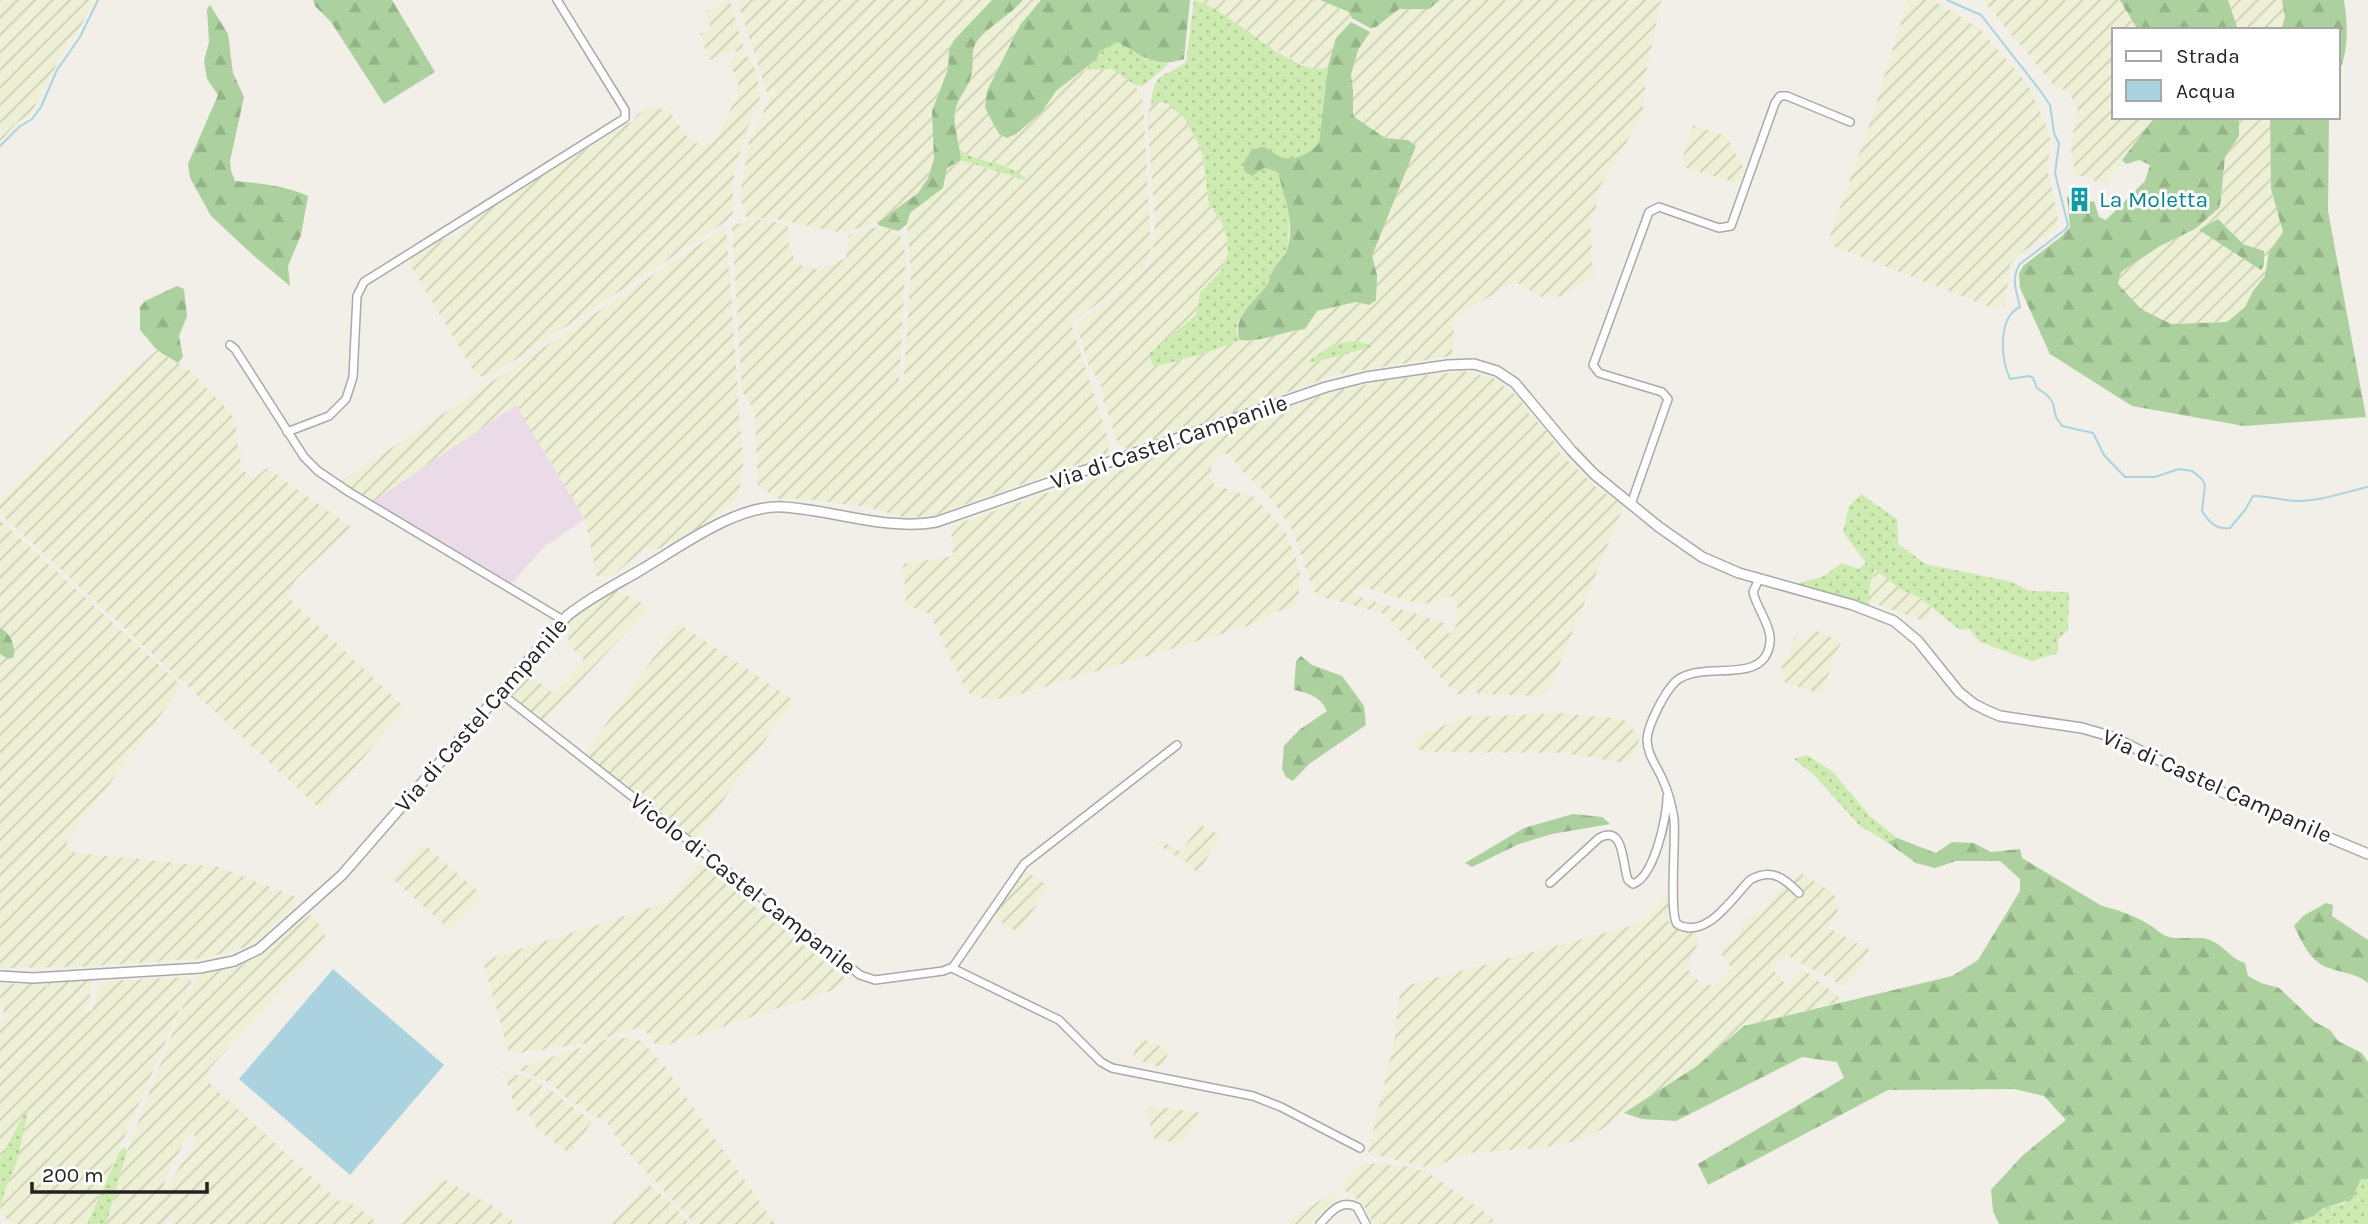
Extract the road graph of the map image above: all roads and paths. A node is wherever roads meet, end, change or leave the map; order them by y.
1 (557, 0) edge
2 (1850, 122) dead end
3 (230, 345) dead end
4 (288, 432) junction
5 (1631, 504) junction
6 (1759, 579) junction
7 (563, 620) junction
8 (499, 692) junction
9 (1177, 745) dead end
10 (1667, 790) junction
11 (2368, 854) edge
12 (1550, 883) dead end
13 (1798, 893) dead end
14 (952, 968) junction
15 (0, 976) edge
16 (1360, 1148) dead end
17 (1320, 1224) edge
18 (1366, 1224) edge

1 - 4 street
2 - 5 street
3 - 4 street
4 - 7 street
5 - 6 street, Via di Castel Campanile
5 - 7 street, Via di Castel Campanile
6 - 10 street
6 - 11 street, Via di Castel Campanile
7 - 8 street, Via di Castel Campanile
8 - 14 street, Vicolo di Castel Campanile
8 - 15 street, Via di Castel Campanile
9 - 14 street
10 - 12 street
10 - 13 street
14 - 16 street
17 - 18 street

